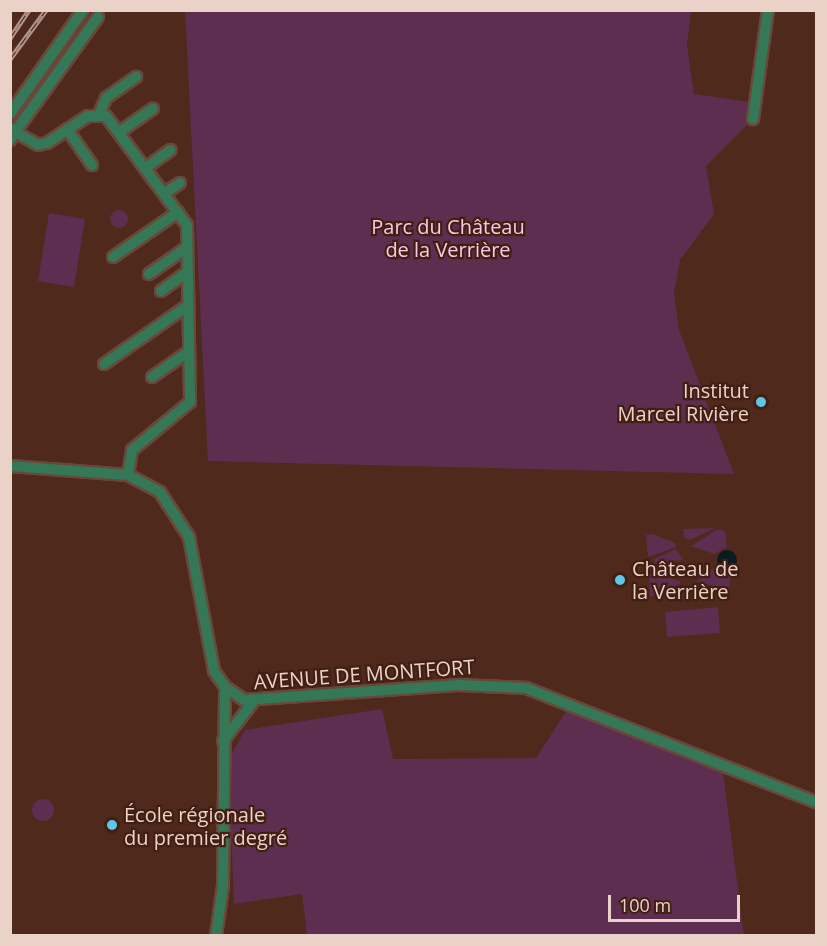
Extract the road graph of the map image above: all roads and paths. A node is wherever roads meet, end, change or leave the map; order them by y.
1 (83, 10) edge
2 (768, 10) edge
3 (98, 17) dead end
4 (136, 77) dead end
5 (153, 109) dead end
6 (10, 114) edge
7 (99, 114) junction
8 (753, 119) dead end
9 (67, 129) junction
10 (121, 131) junction
11 (12, 134) edge
12 (170, 150) dead end
13 (92, 165) dead end
14 (147, 167) junction
15 (180, 183) dead end
16 (165, 194) junction
17 (178, 212) junction
18 (186, 248) junction
19 (113, 257) dead end
20 (186, 273) junction
21 (149, 274) dead end
22 (161, 291) dead end
23 (187, 306) junction
24 (188, 352) junction
25 (104, 364) dead end
26 (152, 377) dead end
27 (10, 466) edge
28 (128, 475) junction
29 (225, 687) junction
30 (253, 702) junction
31 (223, 741) junction
32 (816, 801) edge
33 (216, 936) edge

1 - 6 street
2 - 8 street
3 - 11 street
4 - 7 street
5 - 10 street
7 - 9 street
7 - 10 street
9 - 11 street
9 - 13 street
10 - 14 street
12 - 14 street
14 - 16 street
15 - 16 street
16 - 17 street
17 - 18 street
17 - 19 street
18 - 20 street
18 - 21 street
20 - 22 street
20 - 23 street
23 - 24 street
23 - 25 street
24 - 26 street
24 - 28 street
27 - 28 street
28 - 29 street
29 - 30 street, AVENUE DE MONTFORT
29 - 31 street
30 - 31 street
30 - 32 street, AVENUE DE MONTFORT
31 - 33 street

